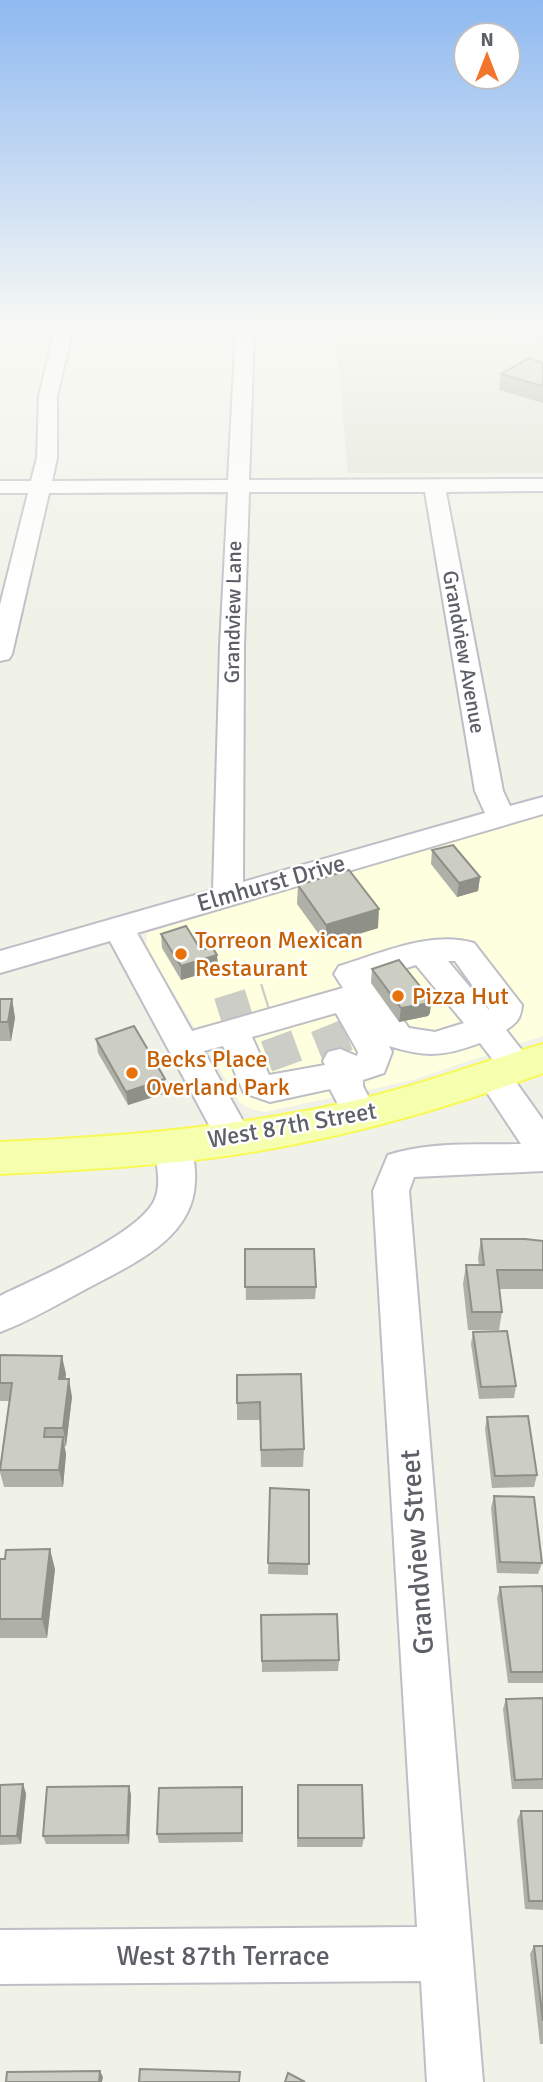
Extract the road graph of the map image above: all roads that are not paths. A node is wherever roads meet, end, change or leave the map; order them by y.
1 (48, 426) edge
2 (242, 426) edge
3 (434, 485) junction
4 (543, 485) edge
5 (237, 486) junction
6 (0, 487) edge
7 (41, 487) junction
8 (0, 654) edge
9 (543, 805) edge
10 (500, 816) junction
11 (228, 896) junction
12 (119, 928) junction
13 (0, 962) edge
14 (226, 1022) junction
15 (486, 1028) junction
16 (178, 1036) junction
17 (343, 1067) junction
18 (518, 1067) edge
19 (360, 1114) junction
20 (235, 1139) junction
21 (173, 1145) junction
22 (543, 1147) edge
23 (543, 1157) edge
24 (0, 1158) edge
25 (0, 1315) edge
26 (446, 1954) junction
27 (0, 1957) edge
28 (456, 2082) edge

1 - 7 street
2 - 5 street, Grandview Lane
3 - 4 street
3 - 5 street
3 - 10 street, Grandview Avenue
5 - 7 street
5 - 11 street, Grandview Lane
6 - 7 street
7 - 8 street
9 - 10 street, Elmhurst Drive
10 - 11 street, Elmhurst Drive
11 - 12 street, Elmhurst Drive
12 - 13 street, Elmhurst Drive
12 - 16 street
14 - 16 street
14 - 17 street
14 - 17 street
15 - 15 street
15 - 18 street
16 - 20 street
17 - 19 street
18 - 19 main road, West 87th Street
18 - 22 street
19 - 20 main road, West 87th Street
20 - 21 main road, West 87th Street
21 - 24 main road, West 87th Street
21 - 25 street
23 - 26 street, Grandview Street
26 - 27 street, West 87th Terrace
26 - 28 street, Grandview Street

